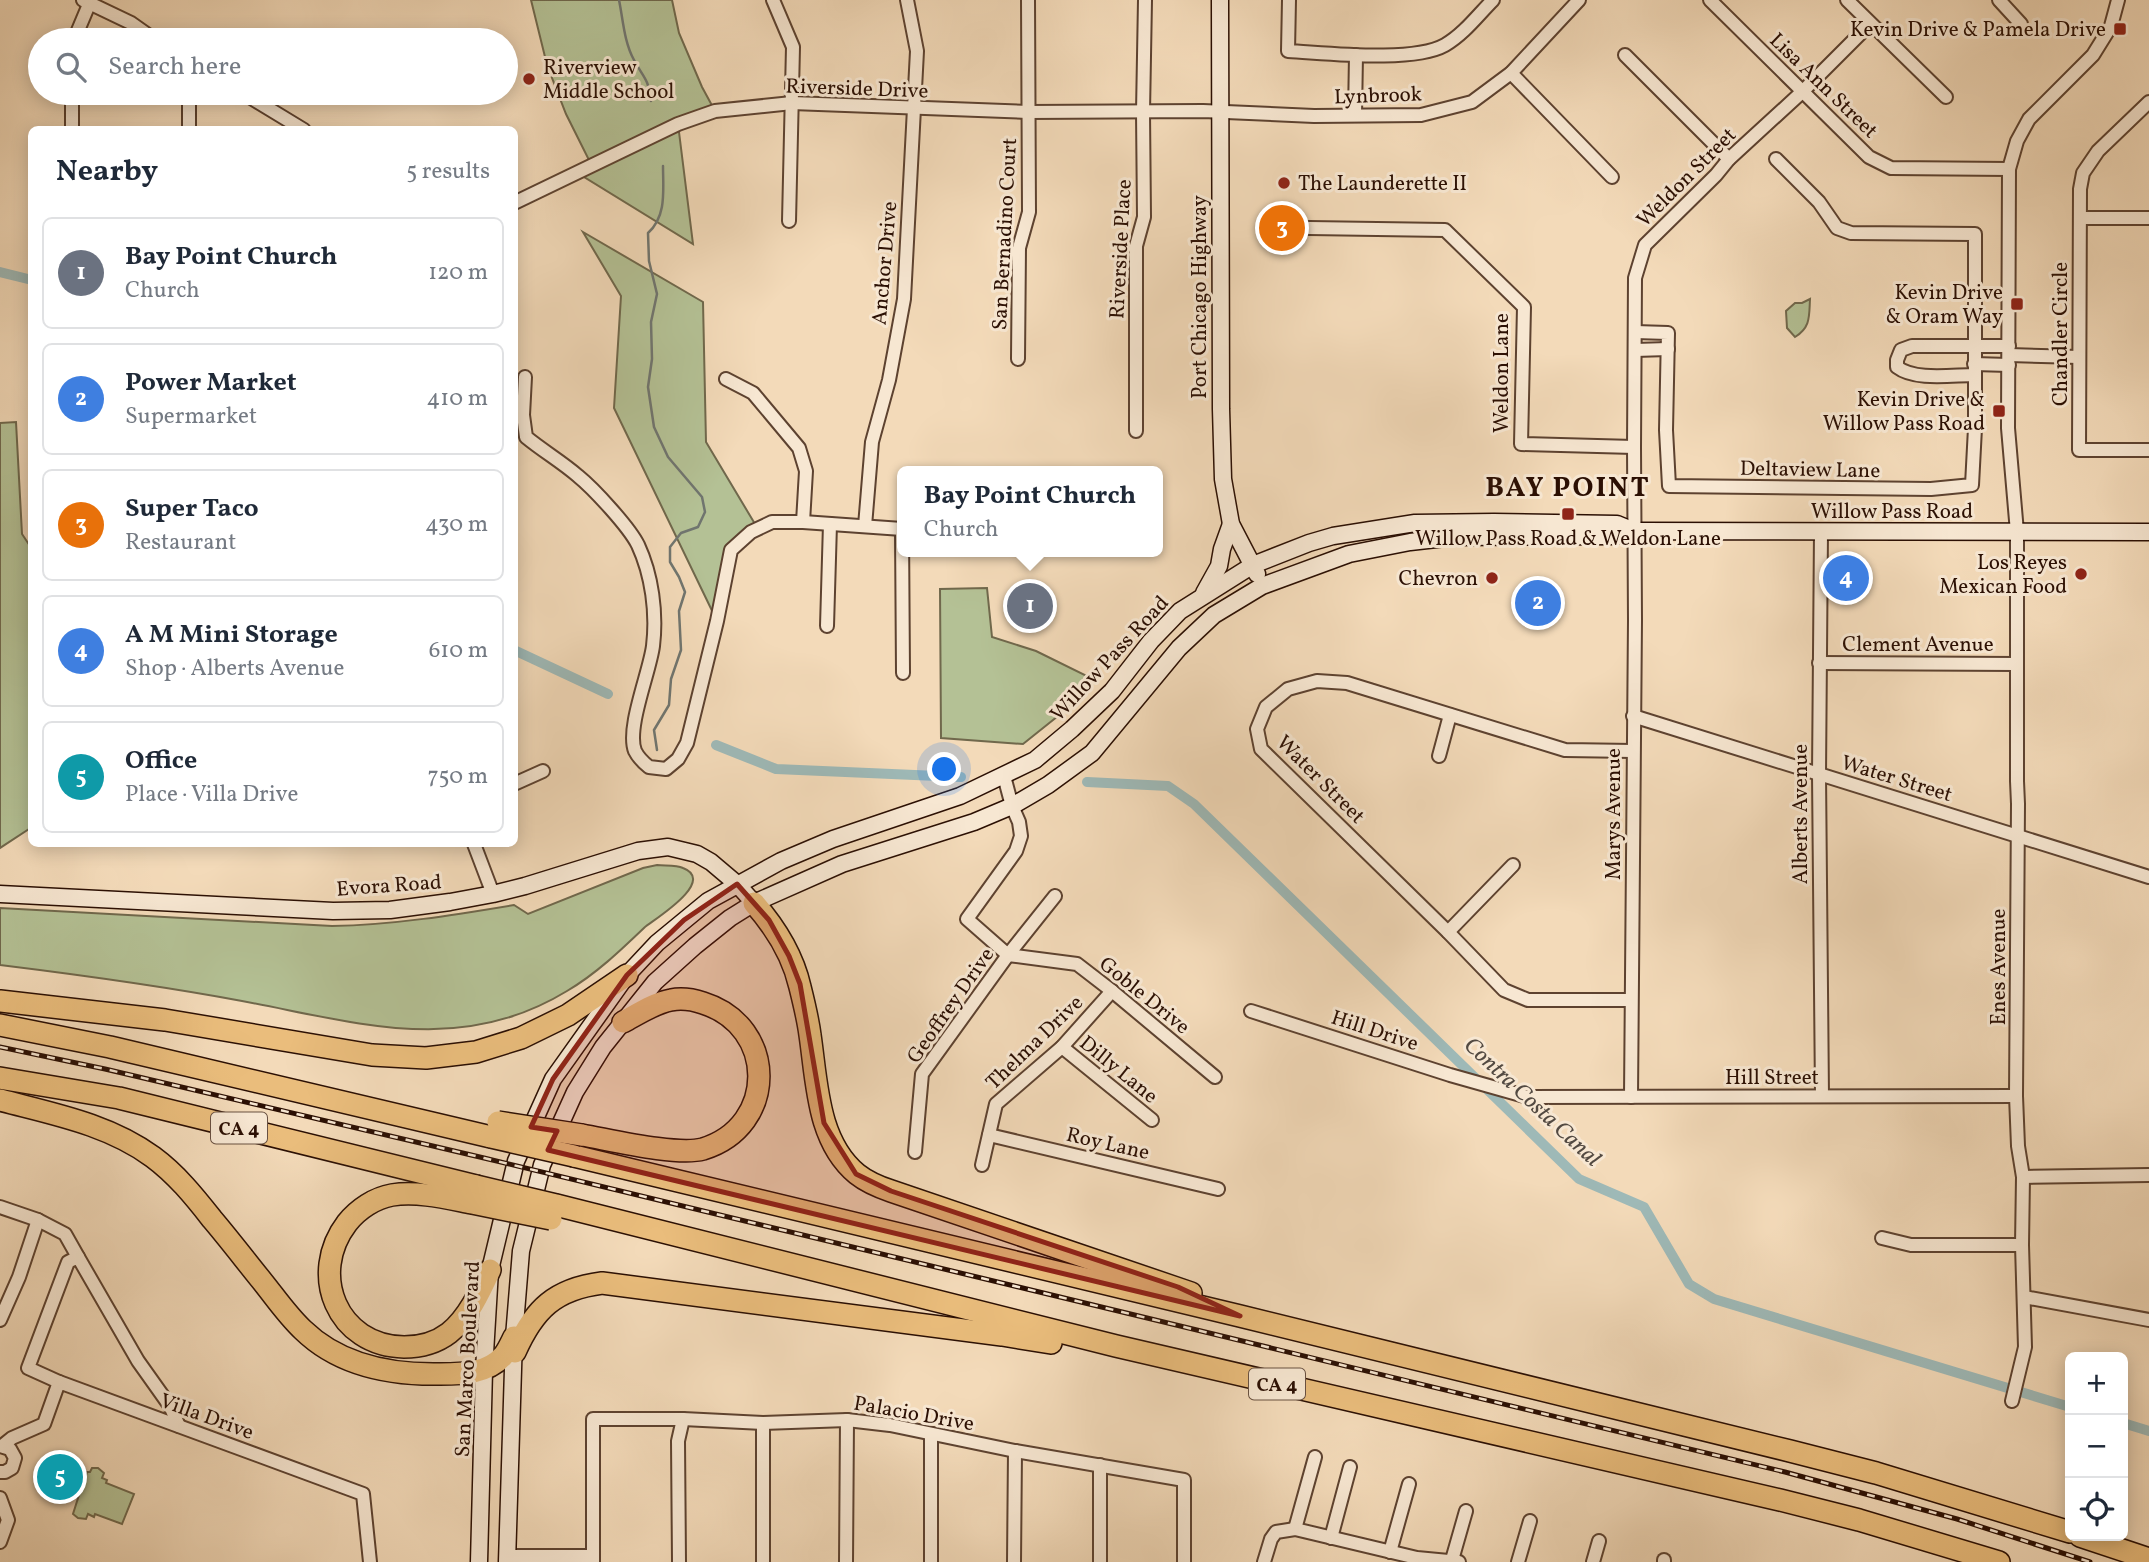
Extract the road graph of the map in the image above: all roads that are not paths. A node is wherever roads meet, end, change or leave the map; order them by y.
1 (773, 0) edge
2 (907, 0) edge
3 (1028, 0) edge
4 (1145, 0) edge
5 (1220, 0) edge
6 (1289, 0) edge
7 (1493, 0) edge
8 (1578, 0) edge
9 (1710, 0) edge
10 (1847, 0) edge
11 (1999, 0) edge
12 (2118, 0) edge
13 (86, 1) edge
14 (2021, 23) dead end
15 (1870, 24) junction
16 (78, 28) edge
17 (138, 28) edge
18 (1356, 55) junction
19 (1625, 55) dead end
20 (1511, 73) junction
21 (1802, 92) junction
22 (1946, 97) dead end
23 (2149, 102) edge
24 (793, 103) junction
25 (72, 105) edge
26 (189, 105) edge
27 (263, 105) edge
28 (913, 108) junction
29 (1143, 111) junction
30 (1028, 112) junction
31 (1220, 112) junction
32 (1354, 115) junction
33 (72, 126) edge
34 (189, 126) edge
35 (297, 126) edge
36 (1729, 159) junction
37 (1776, 159) dead end
38 (2009, 169) junction
39 (1612, 177) dead end
40 (518, 201) edge
41 (2080, 218) junction
42 (2149, 218) edge
43 (789, 221) dead end
44 (1309, 228) dead end
45 (1635, 332) junction
46 (1668, 349) junction
47 (1635, 350) junction
48 (2009, 355) junction
49 (2079, 357) junction
50 (1018, 359) dead end
51 (1974, 360) junction
52 (525, 377) dead end
53 (726, 379) dead end
54 (1136, 431) dead end
55 (1633, 447) junction
56 (2149, 450) edge
57 (803, 522) junction
58 (831, 524) junction
59 (1231, 524) junction
60 (865, 526) junction
61 (897, 529) edge
62 (1634, 531) junction
63 (1821, 532) junction
64 (2017, 532) junction
65 (2149, 532) edge
66 (902, 557) edge
67 (1253, 565) junction
68 (1262, 586) junction
69 (1203, 596) junction
70 (827, 626) dead end
71 (1819, 663) junction
72 (2017, 664) junction
73 (903, 673) dead end
74 (1450, 715) junction
75 (1633, 716) junction
76 (1633, 751) junction
77 (1438, 755) dead end
78 (542, 771) dead end
79 (1818, 774) junction
80 (1004, 776) junction
81 (518, 782) edge
82 (1012, 806) junction
83 (2018, 835) junction
84 (475, 847) edge
85 (1513, 865) dead end
86 (2149, 877) edge
87 (737, 884) junction
88 (0, 894) edge
89 (493, 894) junction
90 (1055, 896) dead end
91 (754, 903) junction
92 (1448, 932) junction
93 (1008, 955) junction
94 (627, 975) junction
95 (1112, 991) junction
96 (1631, 1000) junction
97 (0, 1001) edge
98 (1251, 1011) dead end
99 (623, 1022) junction
100 (0, 1024) edge
101 (1062, 1047) junction
102 (1215, 1077) dead end
103 (0, 1078) edge
104 (1822, 1096) junction
105 (2016, 1096) junction
106 (1528, 1097) joint
107 (1631, 1097) junction
108 (0, 1100) edge
109 (1152, 1120) dead end
110 (495, 1129) junction
111 (989, 1135) junction
112 (915, 1152) dead end
113 (516, 1161) joint
114 (982, 1165) dead end
115 (2149, 1175) edge
116 (2023, 1177) junction
117 (1218, 1189) dead end
118 (474, 1194) junction
119 (0, 1207) edge
120 (38, 1220) junction
121 (1882, 1238) dead end
122 (2022, 1245) junction
123 (78, 1256) junction
124 (490, 1270) junction
125 (2024, 1297) junction
126 (1241, 1316) junction
127 (0, 1319) edge
128 (2149, 1320) edge
129 (514, 1344) junction
130 (1116, 1346) junction
131 (484, 1370) junction
132 (60, 1382) junction
133 (2012, 1401) dead end
134 (683, 1419) junction
135 (847, 1420) junction
136 (763, 1423) junction
137 (179, 1426) junction
138 (931, 1434) junction
139 (1, 1446) edge
140 (1015, 1451) junction
141 (1315, 1457) dead end
142 (1100, 1465) junction
143 (1350, 1467) dead end
144 (1, 1472) edge
145 (1409, 1484) dead end
146 (0, 1491) edge
147 (0, 1498) edge
148 (1466, 1511) dead end
149 (1530, 1521) dead end
150 (1295, 1529) junction
151 (2065, 1530) edge
152 (1331, 1538) junction
153 (1599, 1541) dead end
154 (2095, 1541) edge
155 (0, 1542) edge
156 (1390, 1552) junction
157 (507, 1559) edge
158 (593, 1559) edge
159 (2149, 1559) edge
160 (1417, 1560) edge
161 (1456, 1561) edge
162 (370, 1562) edge
163 (479, 1562) edge
164 (679, 1562) edge
165 (763, 1562) edge
166 (845, 1562) edge
167 (931, 1562) edge
168 (1014, 1562) edge
169 (1100, 1562) edge
170 (1184, 1562) edge
171 (1264, 1562) edge
172 (1518, 1562) edge
173 (1593, 1562) edge
174 (1999, 1562) edge

1 - 24 street
2 - 28 street, Anchor Drive
3 - 30 street, San Bernadino Court
4 - 29 street, Riverside Place
5 - 31 main road, Port Chicago Highway
6 - 18 street
7 - 18 street
8 - 20 street, Lynbrook
9 - 21 street, Lisa Ann Street
10 - 15 street
11 - 14 street
12 - 38 street, Enes Avenue
13 - 16 street
13 - 17 street
15 - 21 street, Weldon Street
15 - 22 street
18 - 32 street
19 - 36 street
20 - 32 street, Lynbrook
20 - 39 street
21 - 36 street, Weldon Street
21 - 38 street, Lisa Ann Street
23 - 41 street, Chandler Circle
24 - 28 street, Riverside Drive
24 - 40 street, Riverside Drive
24 - 43 street
25 - 33 street
26 - 34 street
27 - 35 street
28 - 30 street, Riverside Drive
28 - 60 street, Anchor Drive
29 - 30 street, Riverside Drive
29 - 31 street, Riverside Drive
29 - 54 street, Riverside Place
30 - 50 street, San Bernadino Court
31 - 32 street, Lynbrook
31 - 59 main road, Port Chicago Highway
36 - 45 street, Weldon Street
37 - 51 street
38 - 48 street, Enes Avenue
41 - 42 street
41 - 49 street, Chandler Circle
44 - 55 street, Weldon Lane
45 - 46 street, Deltaview Lane
45 - 47 street, Weldon Street
46 - 47 street
46 - 51 street, Deltaview Lane
47 - 55 street, Weldon Street
48 - 49 street
48 - 51 street
48 - 51 street
48 - 64 street, Enes Avenue
49 - 56 street, Chandler Circle
51 - 51 street
52 - 57 street
53 - 57 street
55 - 62 street, Weldon Street
57 - 58 street
58 - 60 street
58 - 70 street
59 - 67 main road, Port Chicago Highway
59 - 69 main road
60 - 61 street
62 - 63 main road, Willow Pass Road
62 - 67 main road, Willow Pass Road
62 - 68 main road, Willow Pass Road
62 - 75 street, Marys Avenue
63 - 64 main road, Willow Pass Road
63 - 71 street, Alberts Avenue
64 - 65 main road, Willow Pass Road
64 - 72 street, Enes Avenue
66 - 73 street
67 - 68 main road, Port Chicago Highway
67 - 69 main road, Willow Pass Road
68 - 82 main road, Willow Pass Road
69 - 80 main road, Willow Pass Road
71 - 72 street, Clement Avenue
71 - 79 street, Alberts Avenue
72 - 83 street, Enes Avenue
74 - 76 street, Water Street
74 - 77 street
74 - 92 street, Water Street
75 - 76 street, Marys Avenue
75 - 79 street, Water Street
76 - 96 street, Marys Avenue
78 - 81 street
79 - 83 street, Water Street
79 - 104 street, Alberts Avenue
80 - 82 street
80 - 87 main road, Willow Pass Road
82 - 91 main road, Willow Pass Road
82 - 93 street
83 - 86 street, Water Street
83 - 105 street, Enes Avenue
84 - 89 street
85 - 92 street
87 - 89 main road, Evora Road
87 - 91 main road, Evora Road
87 - 94 main road, Willow Pass Road
88 - 89 main road, Evora Road
90 - 93 street, Geoffrey Drive
91 - 99 main road, Willow Pass Road
91 - 126 highway
92 - 96 street, Water Street
93 - 95 street, Goble Drive
93 - 112 street, Geoffrey Drive
94 - 97 highway
94 - 113 main road, Willow Pass Road
95 - 101 street, Thelma Drive
95 - 102 street, Goble Drive
96 - 107 street, Marys Avenue
98 - 106 street, Hill Drive
99 - 110 highway, bridge
99 - 129 main road, Willow Pass Road
100 - 110 highway, CA 4
101 - 109 street, Dilly Lane
101 - 111 street, Thelma Drive
103 - 118 highway, CA 4
104 - 105 street, Hill Street
104 - 107 street, Hill Street
105 - 116 street, Enes Avenue
106 - 107 street, Hill Street
108 - 131 highway
110 - 126 highway, CA 4, bridge
111 - 114 street, Thelma Drive
111 - 117 street, Roy Lane
113 - 124 main road, San Marco Boulevard
115 - 116 street
116 - 122 street, Enes Avenue
118 - 124 highway
118 - 130 highway, CA 4, bridge
119 - 120 street
120 - 123 street
120 - 127 street
121 - 122 street
122 - 125 street, Enes Avenue
123 - 132 street, Villa Drive
123 - 137 street
124 - 131 main road, San Marco Boulevard
125 - 128 street
125 - 133 street, Enes Avenue
126 - 151 highway, CA 4
129 - 130 highway
129 - 131 highway
129 - 157 main road
130 - 174 highway, CA 4
131 - 163 main road, San Marco Boulevard
132 - 137 street, Villa Drive
132 - 139 street
134 - 136 street, Palacio Drive
134 - 158 street, Palacio Drive
134 - 164 street
135 - 136 street, Palacio Drive
135 - 138 street, Palacio Drive
135 - 166 street
136 - 165 street
137 - 162 street, Villa Drive
138 - 140 street, Palacio Drive
138 - 167 street
139 - 144 street
140 - 142 street, Palacio Drive
140 - 168 street
141 - 150 street
142 - 169 street
142 - 170 street, Palacio Drive
143 - 152 street
144 - 146 street
145 - 156 street
147 - 155 street
148 - 161 street
149 - 172 street
150 - 152 street
150 - 171 street
152 - 156 street
153 - 173 street
154 - 159 highway
156 - 160 street
157 - 158 street
160 - 161 street

